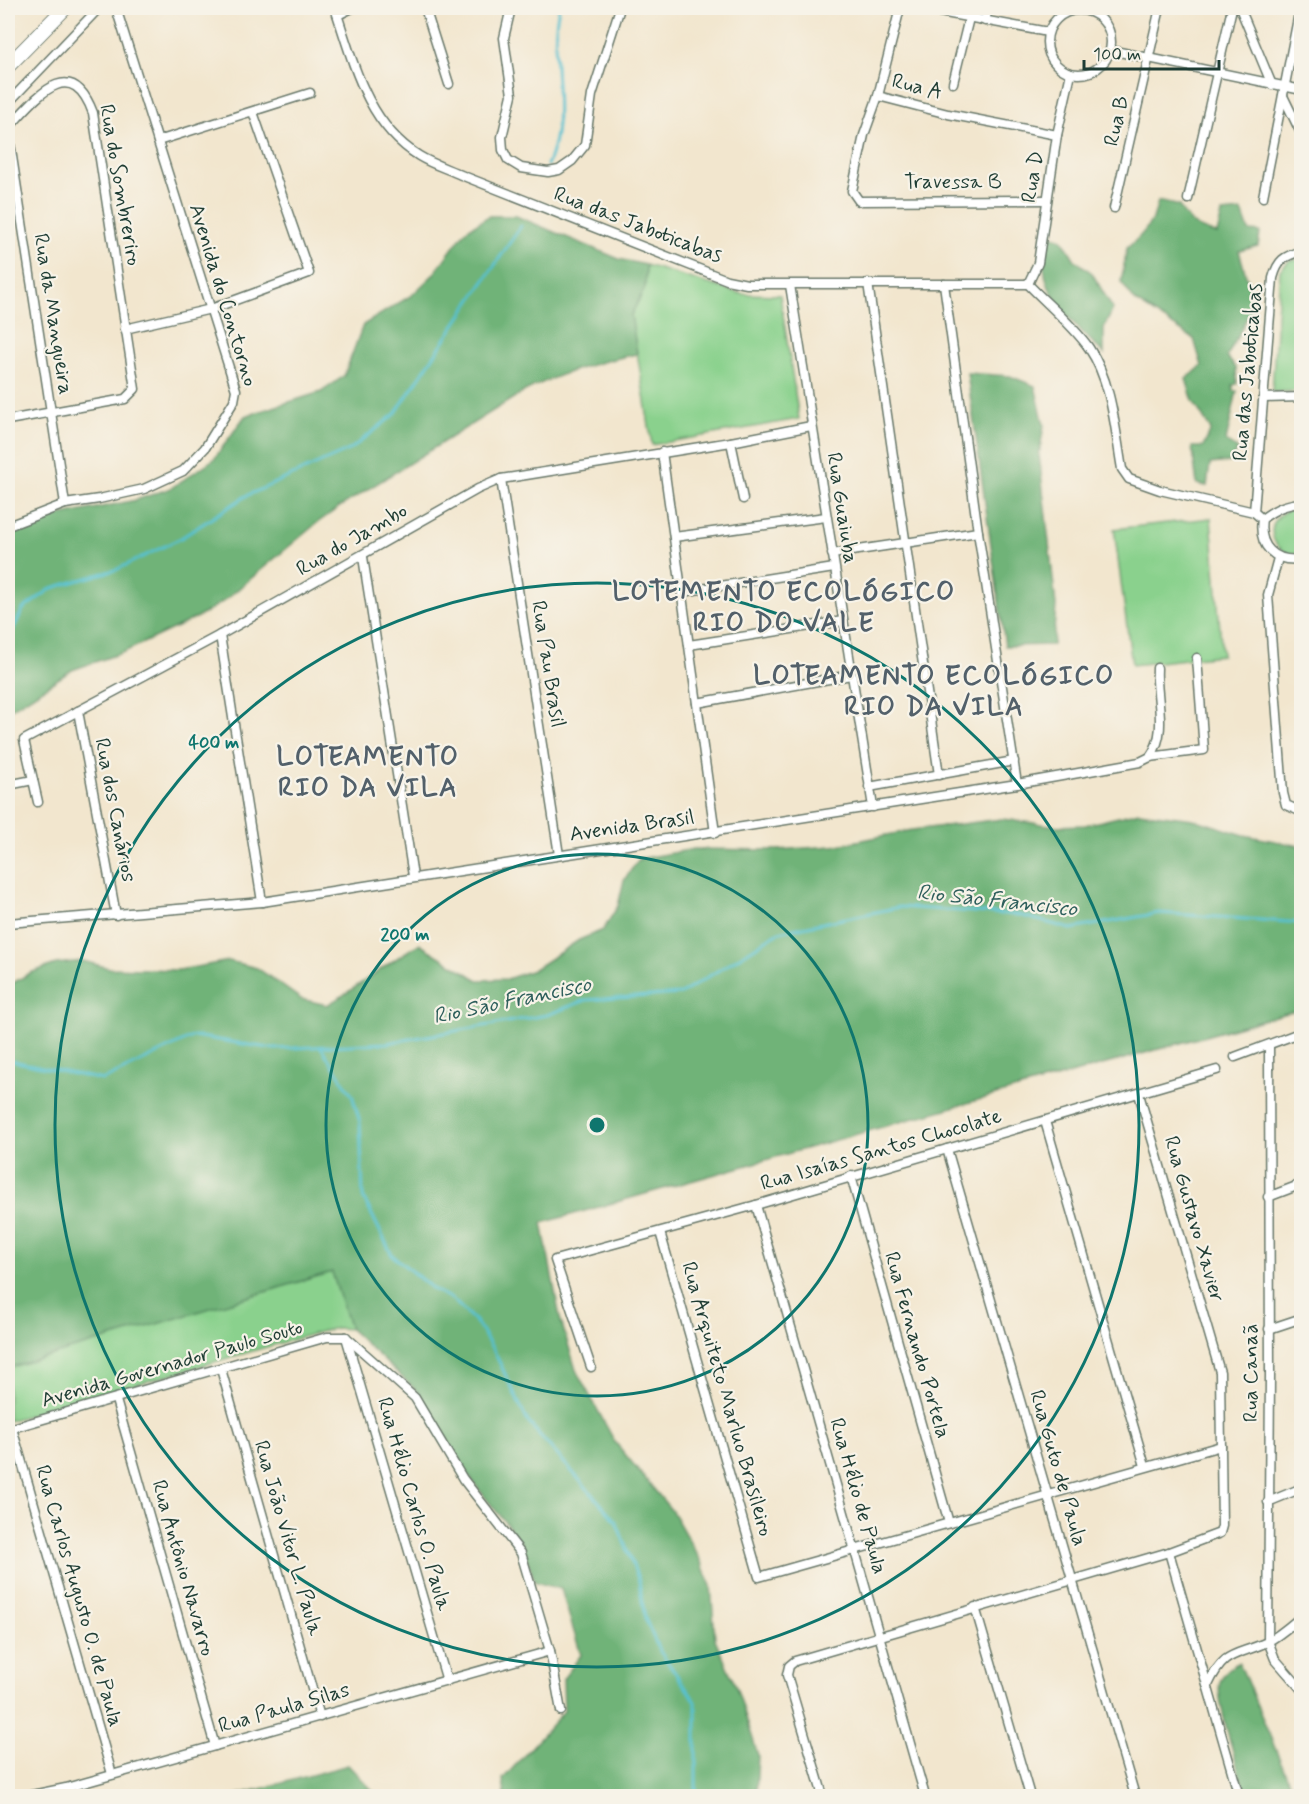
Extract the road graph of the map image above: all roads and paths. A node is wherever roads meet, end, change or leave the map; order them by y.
1 (65, 8) edge
2 (99, 8) edge
3 (116, 8) edge
4 (352, 8) edge
5 (425, 8) edge
6 (511, 8) edge
7 (620, 8) edge
8 (900, 8) edge
9 (918, 8) edge
10 (988, 8) edge
11 (1160, 8) edge
12 (1232, 8) edge
13 (1240, 8) edge
14 (1300, 8) edge
15 (1085, 9) edge
16 (336, 11) edge
17 (969, 18) junction
18 (985, 21) junction
19 (1048, 32) junction
20 (1110, 50) junction
21 (1150, 58) junction
22 (8, 66) edge
23 (1071, 73) junction
24 (1215, 74) junction
25 (953, 83) dead end
26 (449, 84) dead end
27 (1272, 85) junction
28 (1302, 90) edge
29 (1283, 92) junction
30 (310, 93) dead end
31 (878, 96) junction
32 (8, 103) edge
33 (254, 112) junction
34 (8, 129) edge
35 (1058, 135) junction
36 (1302, 135) edge
37 (158, 141) junction
38 (1263, 197) dead end
39 (1188, 199) dead end
40 (1047, 200) junction
41 (859, 201) joint
42 (1114, 208) dead end
43 (1302, 251) edge
44 (868, 283) junction
45 (944, 284) junction
46 (1028, 284) junction
47 (790, 285) junction
48 (211, 309) junction
49 (126, 329) junction
50 (1302, 397) edge
51 (1264, 398) junction
52 (50, 414) junction
53 (8, 420) edge
54 (811, 426) junction
55 (731, 442) junction
56 (662, 452) junction
57 (501, 479) junction
58 (743, 499) dead end
59 (1302, 503) edge
60 (65, 504) junction
61 (1254, 512) junction
62 (826, 517) junction
63 (1262, 519) junction
64 (8, 526) edge
65 (978, 532) junction
66 (674, 537) junction
67 (904, 543) junction
68 (832, 554) junction
69 (363, 557) junction
70 (1278, 558) junction
71 (1302, 559) edge
72 (834, 568) junction
73 (682, 592) junction
74 (843, 621) junction
75 (220, 635) junction
76 (689, 645) junction
77 (1197, 658) dead end
78 (1157, 668) dead end
79 (851, 675) junction
80 (697, 703) junction
81 (78, 711) junction
82 (1150, 757) junction
83 (1014, 761) junction
84 (939, 775) junction
85 (33, 780) junction
86 (8, 784) edge
87 (1017, 784) junction
88 (870, 787) junction
89 (38, 802) dead end
90 (873, 807) junction
91 (1302, 812) edge
92 (715, 833) junction
93 (559, 855) junction
94 (414, 876) junction
95 (262, 902) junction
96 (116, 915) junction
97 (8, 923) edge
98 (1302, 1032) edge
99 (1269, 1045) junction
100 (1235, 1057) dead end
101 (1217, 1070) dead end
102 (1139, 1094) junction
103 (1045, 1121) junction
104 (947, 1149) junction
105 (851, 1176) junction
106 (1302, 1184) edge
107 (1268, 1197) junction
108 (756, 1205) junction
109 (660, 1232) junction
110 (1302, 1318) edge
111 (1269, 1329) junction
112 (346, 1336) junction
113 (591, 1366) dead end
114 (221, 1369) junction
115 (116, 1400) junction
116 (10, 1429) edge
117 (1221, 1446) junction
118 (1145, 1466) junction
119 (1302, 1488) edge
120 (1047, 1494) junction
121 (1268, 1502) junction
122 (949, 1523) junction
123 (855, 1549) junction
124 (1169, 1552) junction
125 (1073, 1580) junction
126 (975, 1607) junction
127 (1302, 1616) edge
128 (878, 1635) junction
129 (1268, 1641) junction
130 (550, 1652) junction
131 (447, 1681) junction
132 (1208, 1685) junction
133 (1302, 1690) edge
134 (561, 1711) dead end
135 (320, 1717) junction
136 (215, 1746) junction
137 (111, 1774) junction
138 (27, 1797) edge
139 (822, 1797) edge
140 (925, 1797) edge
141 (1030, 1797) edge
142 (1135, 1797) edge
143 (1239, 1797) edge

1 - 22 main road
2 - 32 street
3 - 37 street, Avenida do Contorno
4 - 16 street
5 - 26 street
6 - 7 street
8 - 31 street
9 - 17 street
10 - 18 street
11 - 21 street, Rua B
12 - 24 street
13 - 27 street
14 - 29 street
15 - 19 street
15 - 20 street
16 - 47 street, Rua das Jaboticabas
17 - 18 street
17 - 25 street
18 - 19 street
19 - 23 street
20 - 21 street
20 - 23 street
21 - 24 street
21 - 42 street, Rua B
23 - 35 street, Rua D
24 - 27 street
24 - 39 street
27 - 29 street
28 - 29 street
29 - 36 street
29 - 38 street
30 - 33 street
31 - 35 street, Rua A
31 - 41 street, Rua A
33 - 37 street
33 - 48 street
34 - 49 street, Rua do Sombreriro
34 - 52 street, Rua da Mangueira
35 - 40 street, Rua D
37 - 48 street, Avenida do Contorno
40 - 41 street, Travessa B
40 - 46 street, Rua D
43 - 51 street, Rua das Jaboticabas
44 - 45 street, Rua das Jaboticabas
44 - 47 street, Rua das Jaboticabas
44 - 67 street
45 - 46 street, Rua das Jaboticabas
45 - 65 street
46 - 61 street
47 - 54 street, Rua Guaiuba
48 - 49 street
48 - 60 street, Avenida do Contorno
49 - 52 street, Rua do Sombreriro
50 - 51 street
51 - 61 street, Rua das Jaboticabas
52 - 53 street
52 - 60 street, Rua da Mangueira
54 - 55 street, Rua do Jambo
54 - 62 street, Rua Guaiuba
55 - 56 street, Rua do Jambo
55 - 58 street
56 - 57 street, Rua do Jambo
56 - 66 street
57 - 69 street, Rua do Jambo
57 - 93 street, Rua Pau Brasil
59 - 63 street
60 - 64 street, Avenida do Contorno
61 - 63 street
62 - 66 street
62 - 68 street, Rua Guaiuba
63 - 70 street
65 - 67 street
65 - 83 street
66 - 73 street
67 - 68 street
67 - 84 street
68 - 72 street, Rua Guaiuba
69 - 75 street, Rua do Jambo
69 - 94 street
70 - 71 street
70 - 91 street
72 - 73 street
72 - 74 street, Rua Guaiuba
73 - 76 street
74 - 76 street
74 - 79 street, Rua Guaiuba
75 - 81 street, Rua do Jambo
75 - 95 street
76 - 80 street
77 - 82 street, Avenida Brasil
78 - 82 street
79 - 80 street
79 - 88 street, Rua Guaiuba
80 - 92 street
81 - 85 street, Rua do Jambo
81 - 96 street, Rua dos Canários
82 - 87 street, Avenida Brasil
83 - 84 street
83 - 87 street
84 - 88 street
85 - 86 street
85 - 89 street
87 - 90 street, Avenida Brasil
88 - 90 street, Rua Guaiuba
90 - 92 street, Avenida Brasil
92 - 93 street, Avenida Brasil
93 - 94 street, Avenida Brasil
94 - 95 street, Avenida Brasil
95 - 96 street, Avenida Brasil
96 - 97 street, Avenida Brasil
98 - 99 street
99 - 100 street
99 - 107 street, Rua Canaã
101 - 102 street, Rua Isaías Santos Chocolate
102 - 103 street, Rua Isaías Santos Chocolate
102 - 117 street, Rua Gustavo Xavier
103 - 104 street, Rua Isaías Santos Chocolate
103 - 118 street
104 - 105 street, Rua Isaías Santos Chocolate
104 - 120 street, Rua Guto de Paula
105 - 108 street, Rua Isaías Santos Chocolate
105 - 122 street, Rua Fernando Portela
106 - 107 street
107 - 111 street, Rua Canaã
108 - 109 street, Rua Isaías Santos Chocolate
108 - 123 street, Rua Hélio de Paula
109 - 113 street, Rua Isaías Santos Chocolate
109 - 123 street, Rua Arquiteto Marluo Brasileiro
110 - 111 street
111 - 121 street, Rua Canaã
112 - 114 street, Avenida Governador Paulo Souto
112 - 130 street
112 - 131 street, Rua Hélio Carlos O. Paula
114 - 115 street, Avenida Governador Paulo Souto
114 - 135 street, Rua João Vitor L. Paula
115 - 116 street, Avenida Governador Paulo Souto
115 - 136 street, Rua Antônio Navarro
116 - 137 street, Rua Carlos Augusto O. de Paula
117 - 118 street
117 - 124 street, Rua Gustavo Xavier
118 - 120 street
119 - 121 street
120 - 122 street
120 - 125 street, Rua Guto de Paula
121 - 129 street, Rua Canaã
122 - 123 street
123 - 128 street, Rua Hélio de Paula
124 - 125 street
124 - 132 street
125 - 126 street
125 - 142 street, Rua Guto de Paula
126 - 128 street
126 - 141 street
127 - 129 street
128 - 139 street
128 - 140 street, Rua Hélio de Paula
129 - 132 street
129 - 133 street, Rua Canaã
130 - 131 street, Rua Paula Silas
130 - 134 street
131 - 135 street, Rua Paula Silas
132 - 143 street
135 - 136 street, Rua Paula Silas
136 - 137 street, Rua Paula Silas
137 - 138 street, Rua Paula Silas

